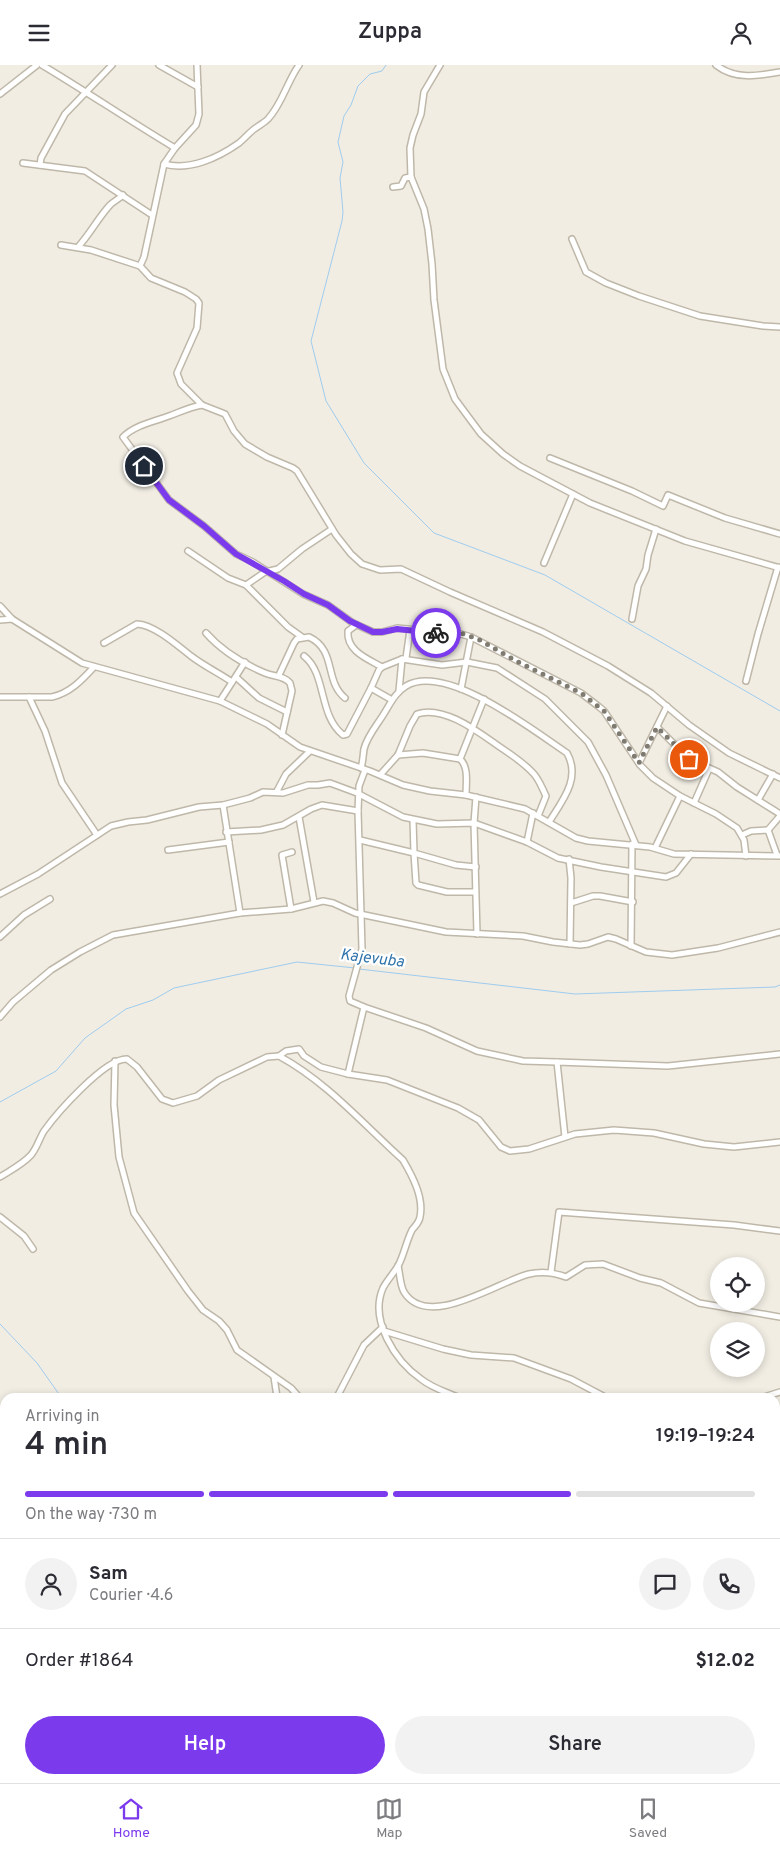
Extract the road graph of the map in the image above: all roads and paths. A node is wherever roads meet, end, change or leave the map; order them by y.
1 (37, 65) edge
2 (42, 65) edge
3 (112, 65) edge
4 (159, 65) edge
5 (197, 65) edge
6 (298, 65) edge
7 (440, 65) edge
8 (716, 65) edge
9 (780, 72) edge
10 (198, 87) junction
11 (85, 91) junction
12 (0, 94) edge
13 (175, 148) junction
14 (23, 163) dead end
15 (164, 164) junction
16 (40, 165) junction
17 (411, 177) junction
18 (393, 187) dead end
19 (123, 195) junction
20 (152, 215) junction
21 (572, 239) dead end
22 (61, 245) dead end
23 (78, 247) junction
24 (140, 266) junction
25 (780, 327) edge
26 (202, 405) junction
27 (550, 459) dead end
28 (573, 495) junction
29 (332, 529) junction
30 (656, 529) junction
31 (780, 534) edge
32 (188, 551) dead end
33 (544, 563) dead end
34 (779, 567) edge
35 (268, 572) junction
36 (246, 585) junction
37 (0, 606) edge
38 (12, 619) junction
39 (632, 619) dead end
40 (0, 620) edge
41 (356, 625) junction
42 (410, 630) junction
43 (206, 633) dead end
44 (302, 637) junction
45 (471, 637) junction
46 (104, 643) dead end
47 (304, 656) dead end
48 (404, 659) junction
49 (245, 662) junction
50 (466, 662) junction
51 (94, 667) junction
52 (382, 667) junction
53 (279, 675) junction
54 (234, 679) junction
55 (746, 681) dead end
56 (371, 688) junction
57 (461, 689) junction
58 (399, 691) junction
59 (0, 697) edge
60 (30, 697) junction
61 (345, 698) dead end
62 (484, 699) junction
63 (392, 700) junction
64 (220, 701) junction
65 (667, 706) junction
66 (287, 712) junction
67 (657, 727) junction
68 (472, 728) junction
69 (282, 735) junction
70 (310, 751) junction
71 (398, 755) junction
72 (460, 759) junction
73 (639, 763) junction
74 (363, 769) junction
75 (709, 769) junction
76 (773, 774) junction
77 (380, 775) junction
78 (780, 778) edge
79 (276, 791) junction
80 (359, 795) junction
81 (466, 795) junction
82 (680, 796) junction
83 (476, 797) junction
84 (758, 800) junction
85 (694, 803) junction
86 (223, 805) junction
87 (358, 811) junction
88 (535, 814) junction
89 (780, 815) edge
90 (299, 817) junction
91 (413, 820) junction
92 (549, 822) junction
93 (474, 823) junction
94 (768, 830) junction
95 (226, 832) junction
96 (98, 835) junction
97 (742, 835) junction
98 (360, 840) junction
99 (229, 842) junction
100 (526, 842) junction
101 (634, 844) junction
102 (654, 848) junction
103 (168, 849) dead end
104 (292, 852) dead end
105 (414, 853) junction
106 (691, 854) junction
107 (779, 855) edge
108 (746, 856) junction
109 (570, 859) junction
110 (476, 867) junction
111 (632, 873) junction
112 (475, 892) junction
113 (0, 894) edge
114 (50, 899) dead end
115 (314, 902) junction
116 (633, 902) junction
117 (571, 903) junction
118 (291, 909) junction
119 (240, 913) junction
120 (361, 914) junction
121 (780, 932) edge
122 (477, 934) junction
123 (0, 937) edge
124 (570, 945) junction
125 (631, 946) junction
126 (364, 1007) junction
127 (0, 1017) edge
128 (780, 1054) edge
129 (280, 1055) junction
130 (115, 1061) junction
131 (557, 1062) junction
132 (348, 1074) junction
133 (565, 1137) junction
134 (780, 1142) edge
135 (0, 1177) edge
136 (0, 1217) edge
137 (780, 1231) edge
138 (33, 1249) dead end
139 (398, 1266) junction
140 (551, 1272) junction
141 (780, 1317) edge
142 (383, 1329) junction
143 (274, 1377) junction
144 (276, 1393) edge
145 (295, 1393) edge
146 (339, 1393) edge
147 (448, 1393) edge
148 (597, 1393) edge

1 - 12 street
2 - 11 street
3 - 11 street
4 - 10 street
5 - 10 street
6 - 15 street
7 - 17 street
8 - 9 street
10 - 13 street
11 - 13 street
11 - 16 street
13 - 15 street
14 - 16 street
15 - 20 street
16 - 19 street
17 - 18 street
17 - 28 street
19 - 20 street
19 - 23 street
20 - 24 street
21 - 25 street
22 - 23 street
23 - 24 street
24 - 26 street
26 - 29 street
26 - 35 street
27 - 31 street
28 - 30 street
28 - 33 street
29 - 35 street
29 - 65 street
30 - 34 street
30 - 39 street
32 - 36 street
34 - 55 street
35 - 36 street
35 - 41 street
36 - 44 street
37 - 38 street
38 - 40 street
38 - 51 street
41 - 42 street
41 - 52 street
42 - 45 street
42 - 48 street
43 - 49 street
44 - 53 street
44 - 61 street
45 - 50 street
45 - 73 street
46 - 54 street
47 - 56 street
48 - 50 street
48 - 52 street
48 - 58 street
49 - 53 street
49 - 54 street
50 - 57 street
50 - 101 street
51 - 60 street
51 - 64 street
52 - 56 street
53 - 66 street
54 - 64 street
54 - 66 street
56 - 63 street
57 - 58 street
57 - 62 street
58 - 63 street
59 - 60 street
60 - 96 street
62 - 68 street
62 - 92 street
63 - 74 street
64 - 69 street
65 - 67 street
65 - 76 street
66 - 69 street
67 - 73 street
67 - 75 street
68 - 71 street
68 - 72 street
68 - 88 street
69 - 70 street
70 - 74 street
70 - 79 street
71 - 72 street
71 - 77 street
72 - 81 street
73 - 82 street
74 - 77 street
74 - 80 street
75 - 84 street
75 - 85 street
76 - 78 street
76 - 84 street
77 - 81 street
79 - 80 street
79 - 86 street
80 - 87 street
80 - 91 street
81 - 83 street
82 - 85 street
82 - 102 street
83 - 88 street
83 - 93 street
84 - 89 street
85 - 97 street
86 - 95 street
86 - 96 street
87 - 90 street
87 - 98 street
88 - 92 street
88 - 100 street
89 - 94 street
90 - 95 street
90 - 115 street
91 - 93 street
91 - 105 street
92 - 101 street
93 - 100 street
93 - 110 street
94 - 97 street
94 - 107 street
95 - 99 street
96 - 113 street
97 - 108 street
98 - 105 street
98 - 120 street
99 - 103 street
99 - 119 street
100 - 109 street
101 - 102 street
101 - 111 street
102 - 106 street
104 - 118 street
105 - 110 street
105 - 112 street
106 - 108 street
106 - 111 street
107 - 108 street
109 - 111 street
109 - 117 street
110 - 112 street
111 - 116 street
112 - 122 street
114 - 123 street
115 - 118 street
115 - 120 street
116 - 117 street
116 - 125 street
117 - 124 street
118 - 119 street
119 - 127 street
120 - 122 street
120 - 126 street
121 - 125 street
122 - 124 street
124 - 125 street
126 - 131 street
126 - 132 street
128 - 131 street
129 - 130 street
129 - 132 street
129 - 139 street
130 - 135 street
130 - 143 street
131 - 133 street
132 - 133 street
133 - 134 street
136 - 138 street
137 - 140 street
139 - 140 street
139 - 142 street
140 - 141 street
142 - 146 street
142 - 147 street
142 - 148 street
143 - 144 street
143 - 145 street

